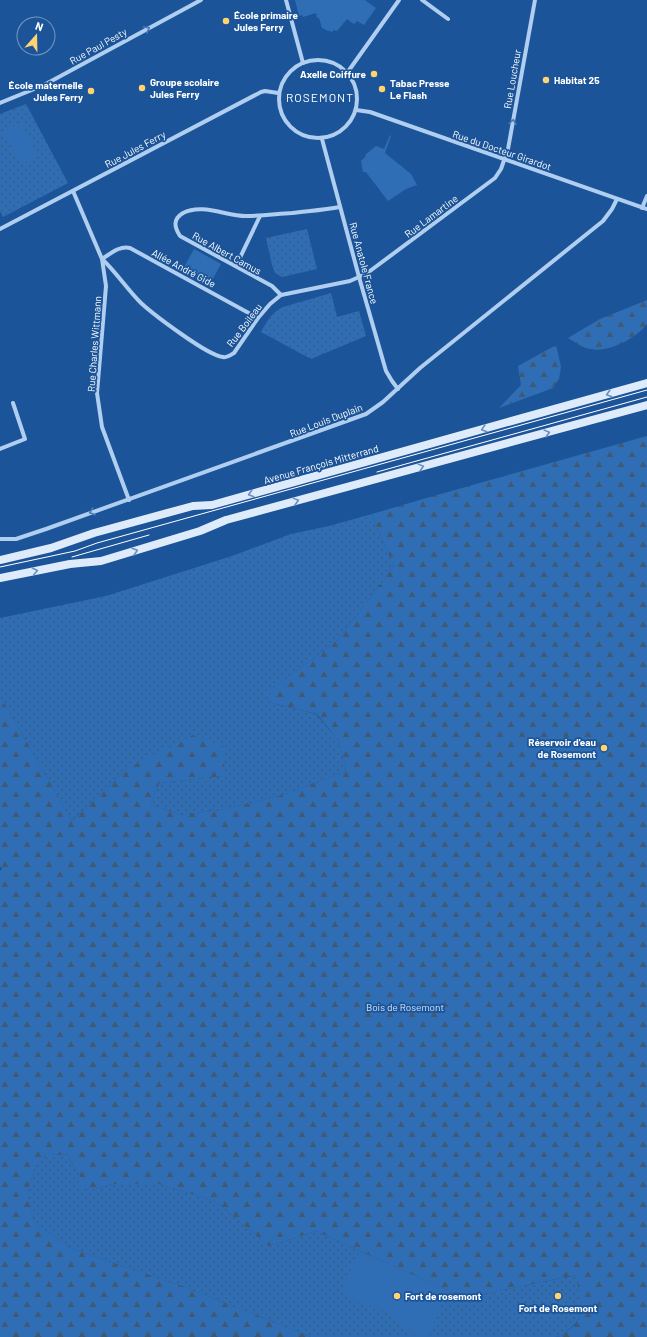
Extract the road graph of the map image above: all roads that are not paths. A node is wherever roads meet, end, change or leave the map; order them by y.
1 (201, 0) edge
2 (286, 0) edge
3 (399, 0) edge
4 (422, 0) edge
5 (534, 0) edge
6 (448, 19) dead end
7 (303, 63) junction
8 (347, 73) junction
9 (278, 93) junction
10 (0, 103) edge
11 (356, 110) junction
12 (322, 139) junction
13 (504, 160) junction
14 (73, 191) junction
15 (647, 196) edge
16 (617, 199) junction
17 (340, 207) junction
18 (642, 208) junction
19 (647, 209) edge
20 (260, 216) junction
21 (0, 229) edge
22 (102, 259) junction
23 (236, 266) junction
24 (359, 277) junction
25 (281, 295) junction
26 (258, 318) junction
27 (647, 383) edge
28 (398, 389) junction
29 (13, 403) dead end
30 (647, 405) edge
31 (0, 449) edge
32 (129, 500) junction
33 (0, 539) edge
34 (0, 560) edge
35 (0, 578) edge

10 -> 1 street, Rue Paul Pesty
2 - 7 street
3 - 8 street
4 - 6 street
13 -> 5 street, Rue Loucheur
7 - 8 street
7 - 9 street
8 - 11 street
9 - 12 street
9 - 14 street, Rue Jules Ferry
11 - 12 street
11 - 13 street, Rue du Docteur Girardot
12 - 17 street, Rue Anatole France
13 - 16 street, Rue du Docteur Girardot
13 - 24 street, Rue Lamartine
14 - 21 street, Rue Jules Ferry
14 - 22 street, Rue Charles Wittmann
15 - 18 street
16 - 18 street, Rue du Docteur Girardot
16 - 28 street, Rue Louis Duplain
17 - 20 street, Rue Albert Camus
17 - 24 street, Rue Anatole France
18 - 19 street, Rue du Docteur Girardot
20 - 23 street
20 - 23 street, Rue Albert Camus
22 - 26 street, Allée André Gide
22 - 26 street, Rue Boileau
22 - 32 street, Rue Charles Wittmann
23 - 25 street, Rue Albert Camus
24 - 25 street, Rue Boileau
24 - 28 street, Rue Anatole France
25 - 26 street, Rue Boileau
27 -> 34 main road, Avenue François Mitterrand
28 - 32 street, Rue Louis Duplain
29 - 31 street
35 -> 30 main road
32 -> 33 street, Rue Louis Duplain

